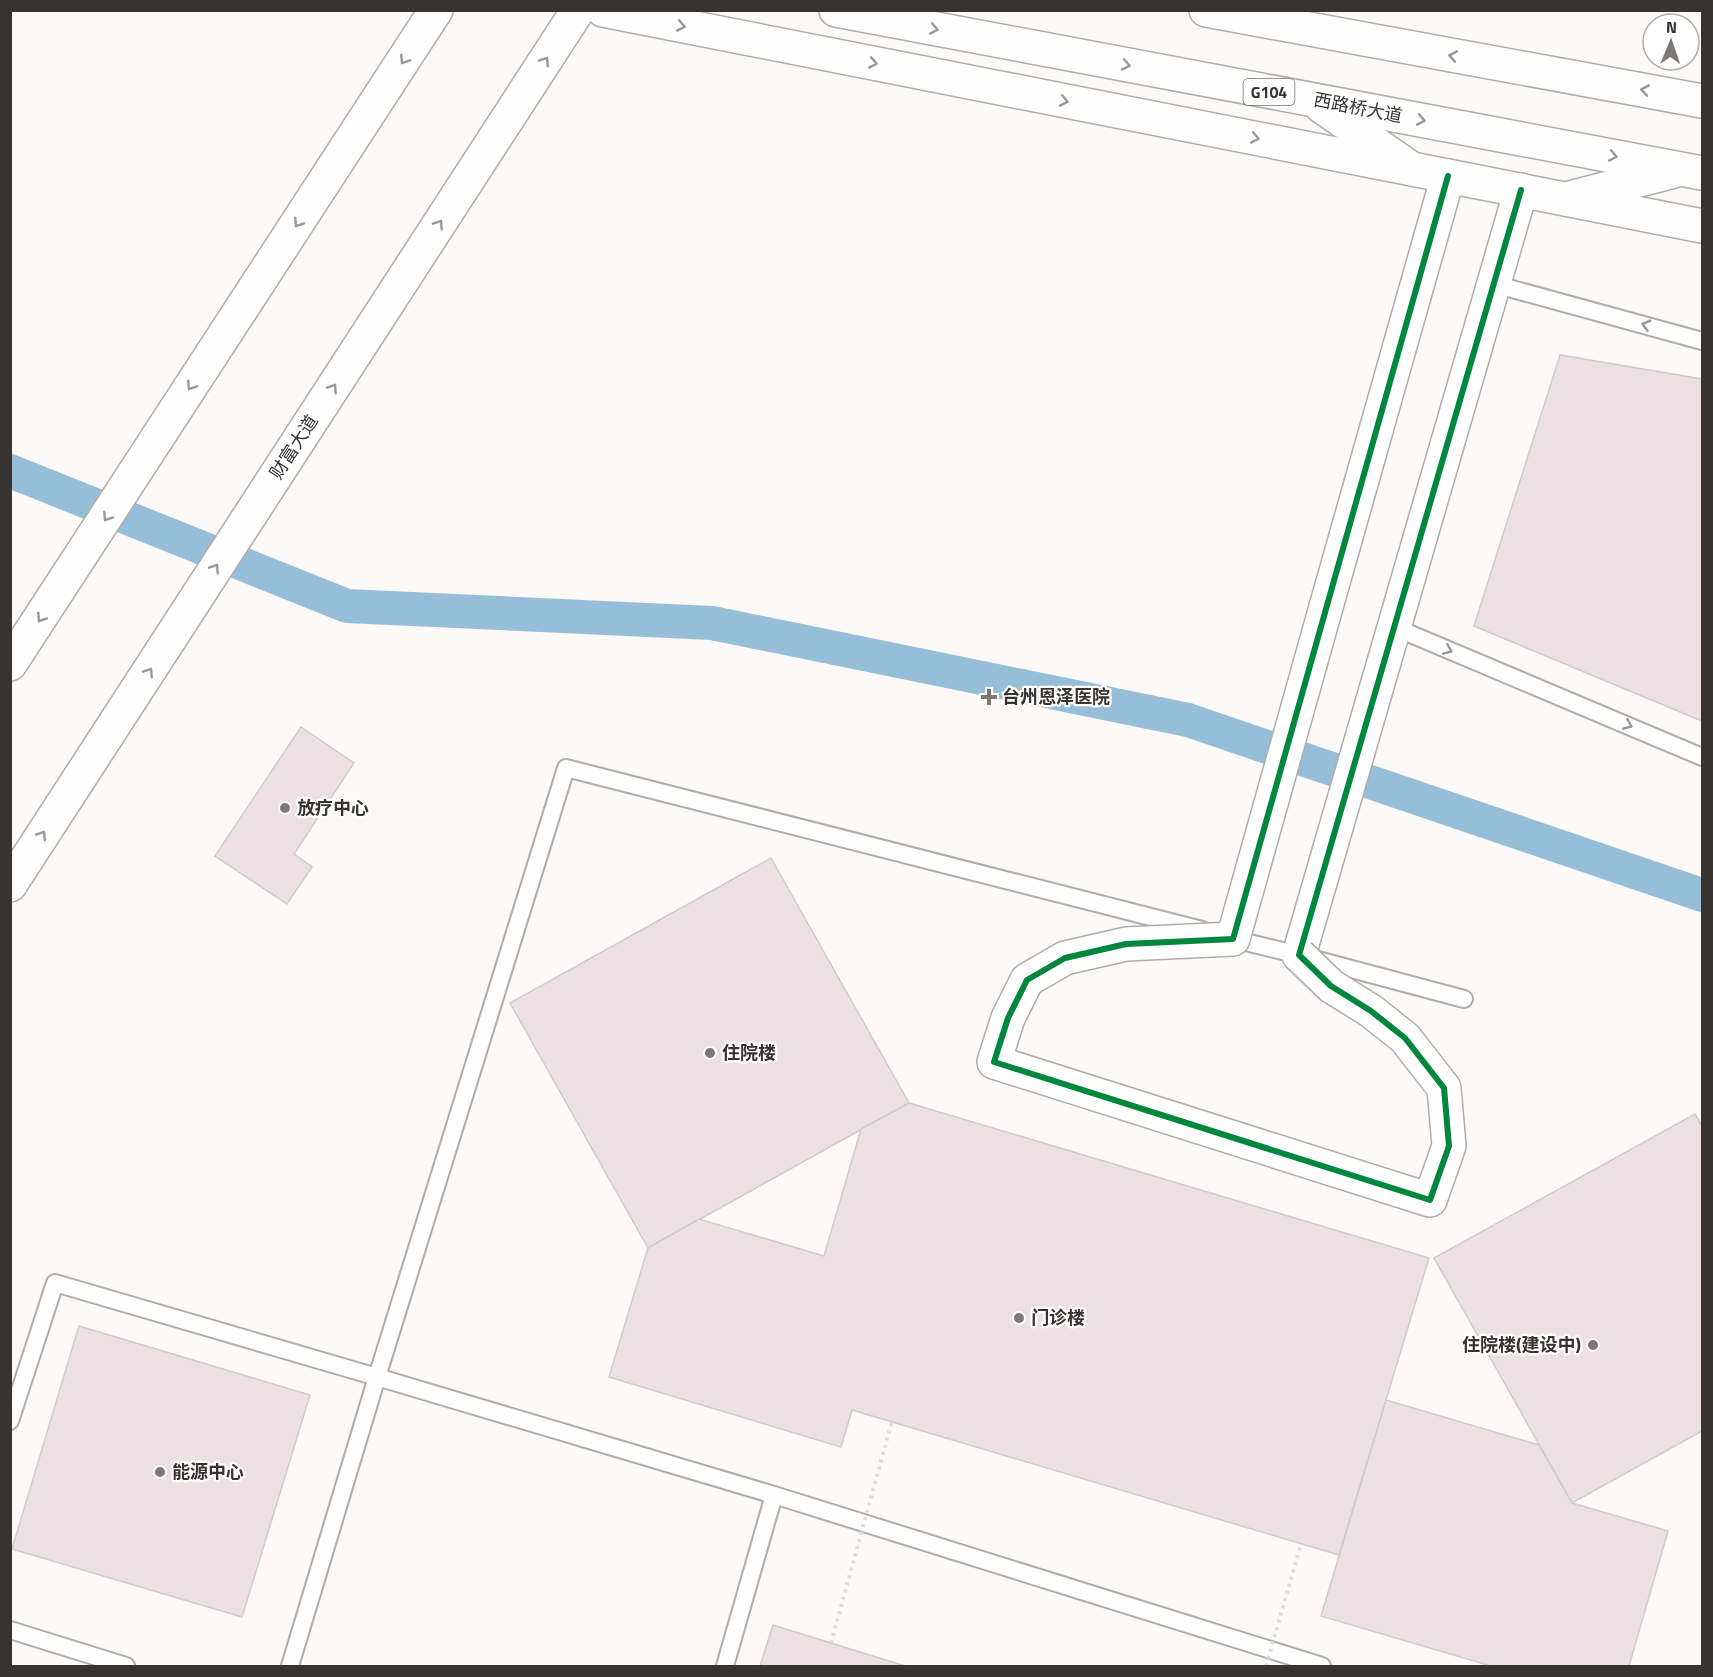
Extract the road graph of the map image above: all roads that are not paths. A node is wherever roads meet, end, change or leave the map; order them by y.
1 (436, 10) edge
2 (578, 10) edge
3 (603, 10) edge
4 (836, 10) edge
5 (1206, 10) edge
6 (1312, 100) junction
7 (1702, 101) edge
8 (1412, 169) junction
9 (1692, 171) edge
10 (1448, 176) junction
11 (1521, 190) junction
12 (1566, 199) junction
13 (1702, 226) edge
14 (1494, 284) junction
15 (1702, 341) edge
16 (1394, 627) junction
17 (10, 664) edge
18 (1702, 757) edge
19 (10, 885) edge
20 (1233, 939) junction
21 (1299, 955) junction
22 (1464, 999) dead end
23 (377, 1377) junction
24 (10, 1421) edge
25 (774, 1495) junction
26 (10, 1630) edge
27 (126, 1666) edge
28 (290, 1666) edge
29 (725, 1666) edge
30 (1322, 1666) edge

1 -> 17 main road
19 -> 2 main road, 财富大道
3 -> 8 main road
4 -> 6 main road, 西路桥大道 / G104
7 -> 5 main road
6 - 8 main road
6 -> 9 main road, 西路桥大道 / G104
8 - 10 main road
9 - 12 main road
10 - 11 main road
10 - 20 main road, bridge
11 - 12 main road
11 - 14 main road
12 - 13 main road
15 -> 14 lane
14 - 16 main road
16 -> 18 lane
16 - 21 main road
20 - 21 lane
20 - 21 main road, bridge
20 - 23 lane
21 - 22 lane
23 - 24 lane
23 - 25 lane
23 - 28 lane
25 - 29 lane
25 - 30 lane
26 - 27 lane

